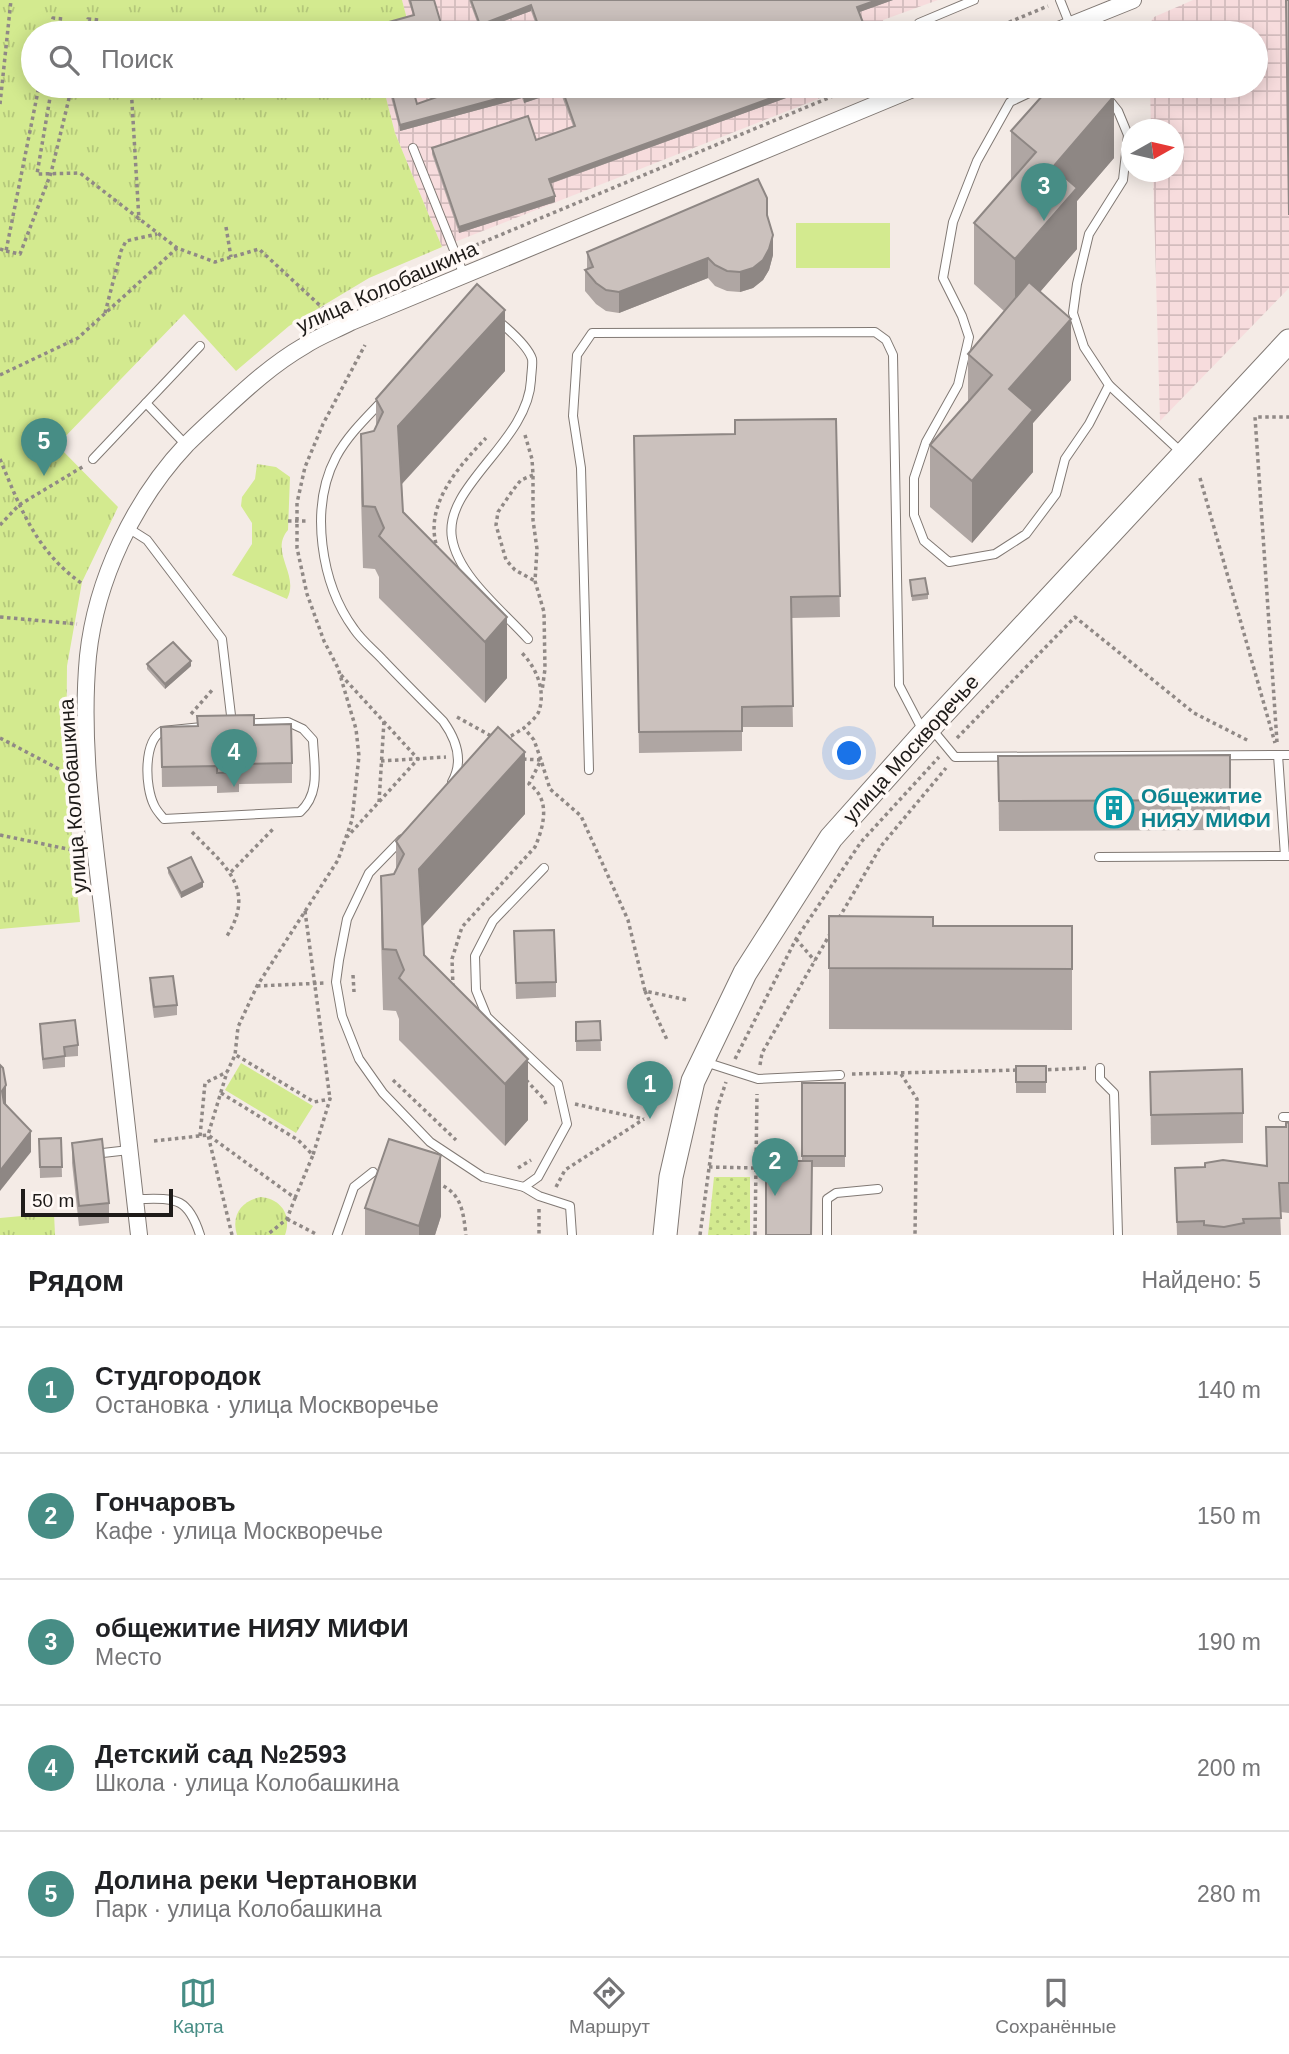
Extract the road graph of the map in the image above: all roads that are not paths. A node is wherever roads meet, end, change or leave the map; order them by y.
1 (974, 0) edge
2 (1060, 0) edge
3 (1133, 0) edge
4 (924, 21) edge
5 (1061, 21) edge
6 (1083, 21) edge
7 (892, 98) edge
8 (1020, 98) edge
9 (1108, 98) edge
10 (413, 148) dead end
11 (468, 277) junction
12 (493, 317) edge
13 (1289, 341) edge
14 (200, 346) dead end
15 (1109, 385) junction
16 (390, 393) edge
17 (146, 404) junction
18 (186, 445) junction
19 (1184, 455) junction
20 (93, 459) road end
21 (128, 528) junction
22 (528, 639) dead end
23 (232, 724) junction
24 (927, 730) junction
25 (1278, 755) junction
26 (1289, 755) edge
27 (589, 770) dead end
28 (448, 787) edge
29 (405, 835) edge
30 (1287, 856) edge
31 (1099, 857) dead end
32 (544, 868) dead end
33 (702, 1061) junction
34 (1100, 1068) road end
35 (840, 1075) road end
36 (129, 1150) junction
37 (81, 1155) edge
38 (373, 1172) dead end
39 (524, 1187) junction
40 (878, 1189) dead end
41 (135, 1199) junction
42 (139, 1235) edge
43 (200, 1235) edge
44 (337, 1235) edge
45 (572, 1235) edge
46 (665, 1235) edge
47 (827, 1235) edge
48 (1118, 1235) edge

1 - 4 lane
2 - 5 lane
3 - 6 street
7 - 11 street, улица Колобашкина
8 - 15 lane
9 - 15 lane
10 - 11 lane
11 - 18 street, улица Колобашкина
12 - 22 lane
13 - 19 main road, улица Москворечье
14 - 17 lane
15 - 19 lane
16 - 28 lane
17 - 18 lane
17 - 20 lane
18 - 21 street, улица Колобашкина
19 - 24 main road, улица Москворечье
21 - 23 lane
21 - 36 street, улица Колобашкина
23 - 23 lane
24 - 25 lane
24 - 27 lane
24 - 33 main road, улица Москворечье
25 - 26 lane
25 - 30 lane
29 - 39 lane
30 - 31 lane
32 - 39 lane
33 - 35 lane
33 - 46 main road, улица Москворечье
34 - 48 lane
36 - 37 lane
36 - 41 street, улица Колобашкина
38 - 44 lane
39 - 45 lane
40 - 47 lane
41 - 42 street, улица Колобашкина
41 - 43 lane

